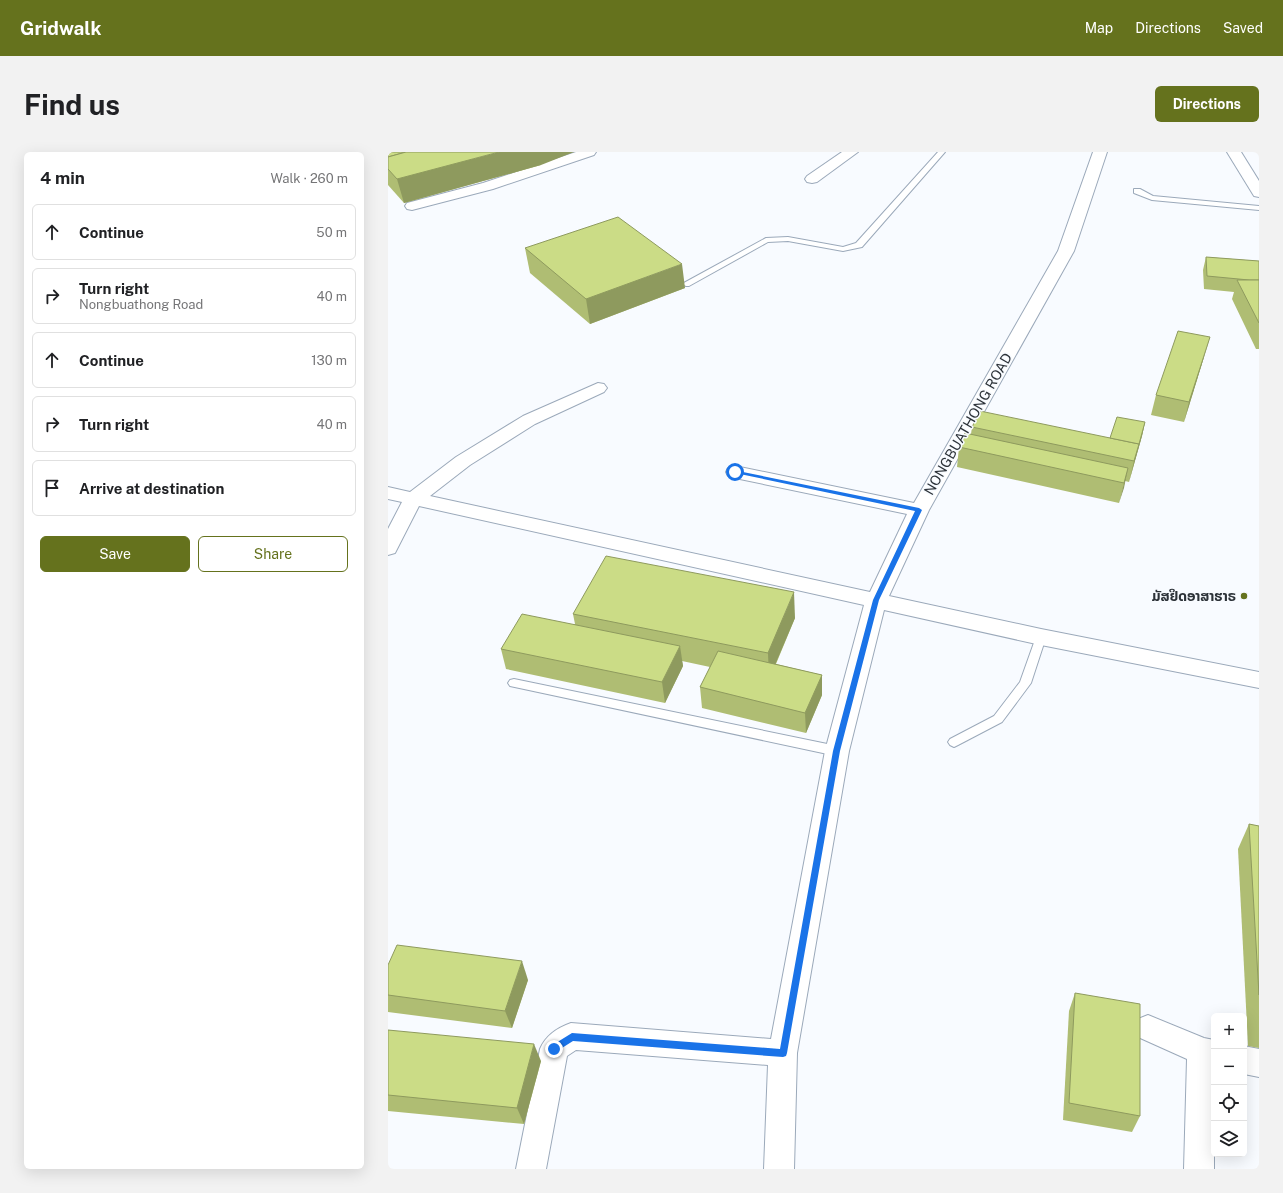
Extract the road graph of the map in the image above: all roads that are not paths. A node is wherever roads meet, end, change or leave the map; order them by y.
1 (589, 152) edge
2 (851, 152) edge
3 (942, 152) edge
4 (1100, 152) edge
5 (1234, 152) edge
6 (812, 179) dead end
7 (1137, 191) dead end
8 (1259, 193) edge
9 (412, 206) dead end
10 (1259, 208) edge
11 (686, 284) dead end
12 (598, 388) dead end
13 (735, 472) dead end
14 (388, 493) edge
15 (413, 499) junction
16 (919, 510) junction
17 (388, 548) edge
18 (876, 600) junction
19 (1041, 637) junction
20 (1259, 680) edge
21 (514, 683) dead end
22 (954, 742) dead end
23 (836, 751) junction
24 (1148, 1028) dead end
25 (1208, 1052) edge
26 (783, 1053) junction
27 (1247, 1061) edge
28 (1259, 1063) edge
29 (530, 1169) edge
30 (779, 1169) edge
31 (1199, 1169) edge

1 - 9 street
2 - 6 street
3 - 11 lane
4 - 16 street, NONGBUATHONG ROAD
5 - 8 street
7 - 10 lane
12 - 15 street
13 - 16 street
14 - 15 street
15 - 17 street
15 - 18 street
16 - 18 street, NONGBUATHONG ROAD
18 - 19 street
18 - 23 street, NONGBUATHONG ROAD
19 - 20 street
19 - 22 lane
21 - 23 lane
23 - 26 street, NONGBUATHONG ROAD
24 - 25 street
25 - 31 street
26 - 29 street
26 - 30 street, NONGBUATHONG ROAD
27 - 28 street

